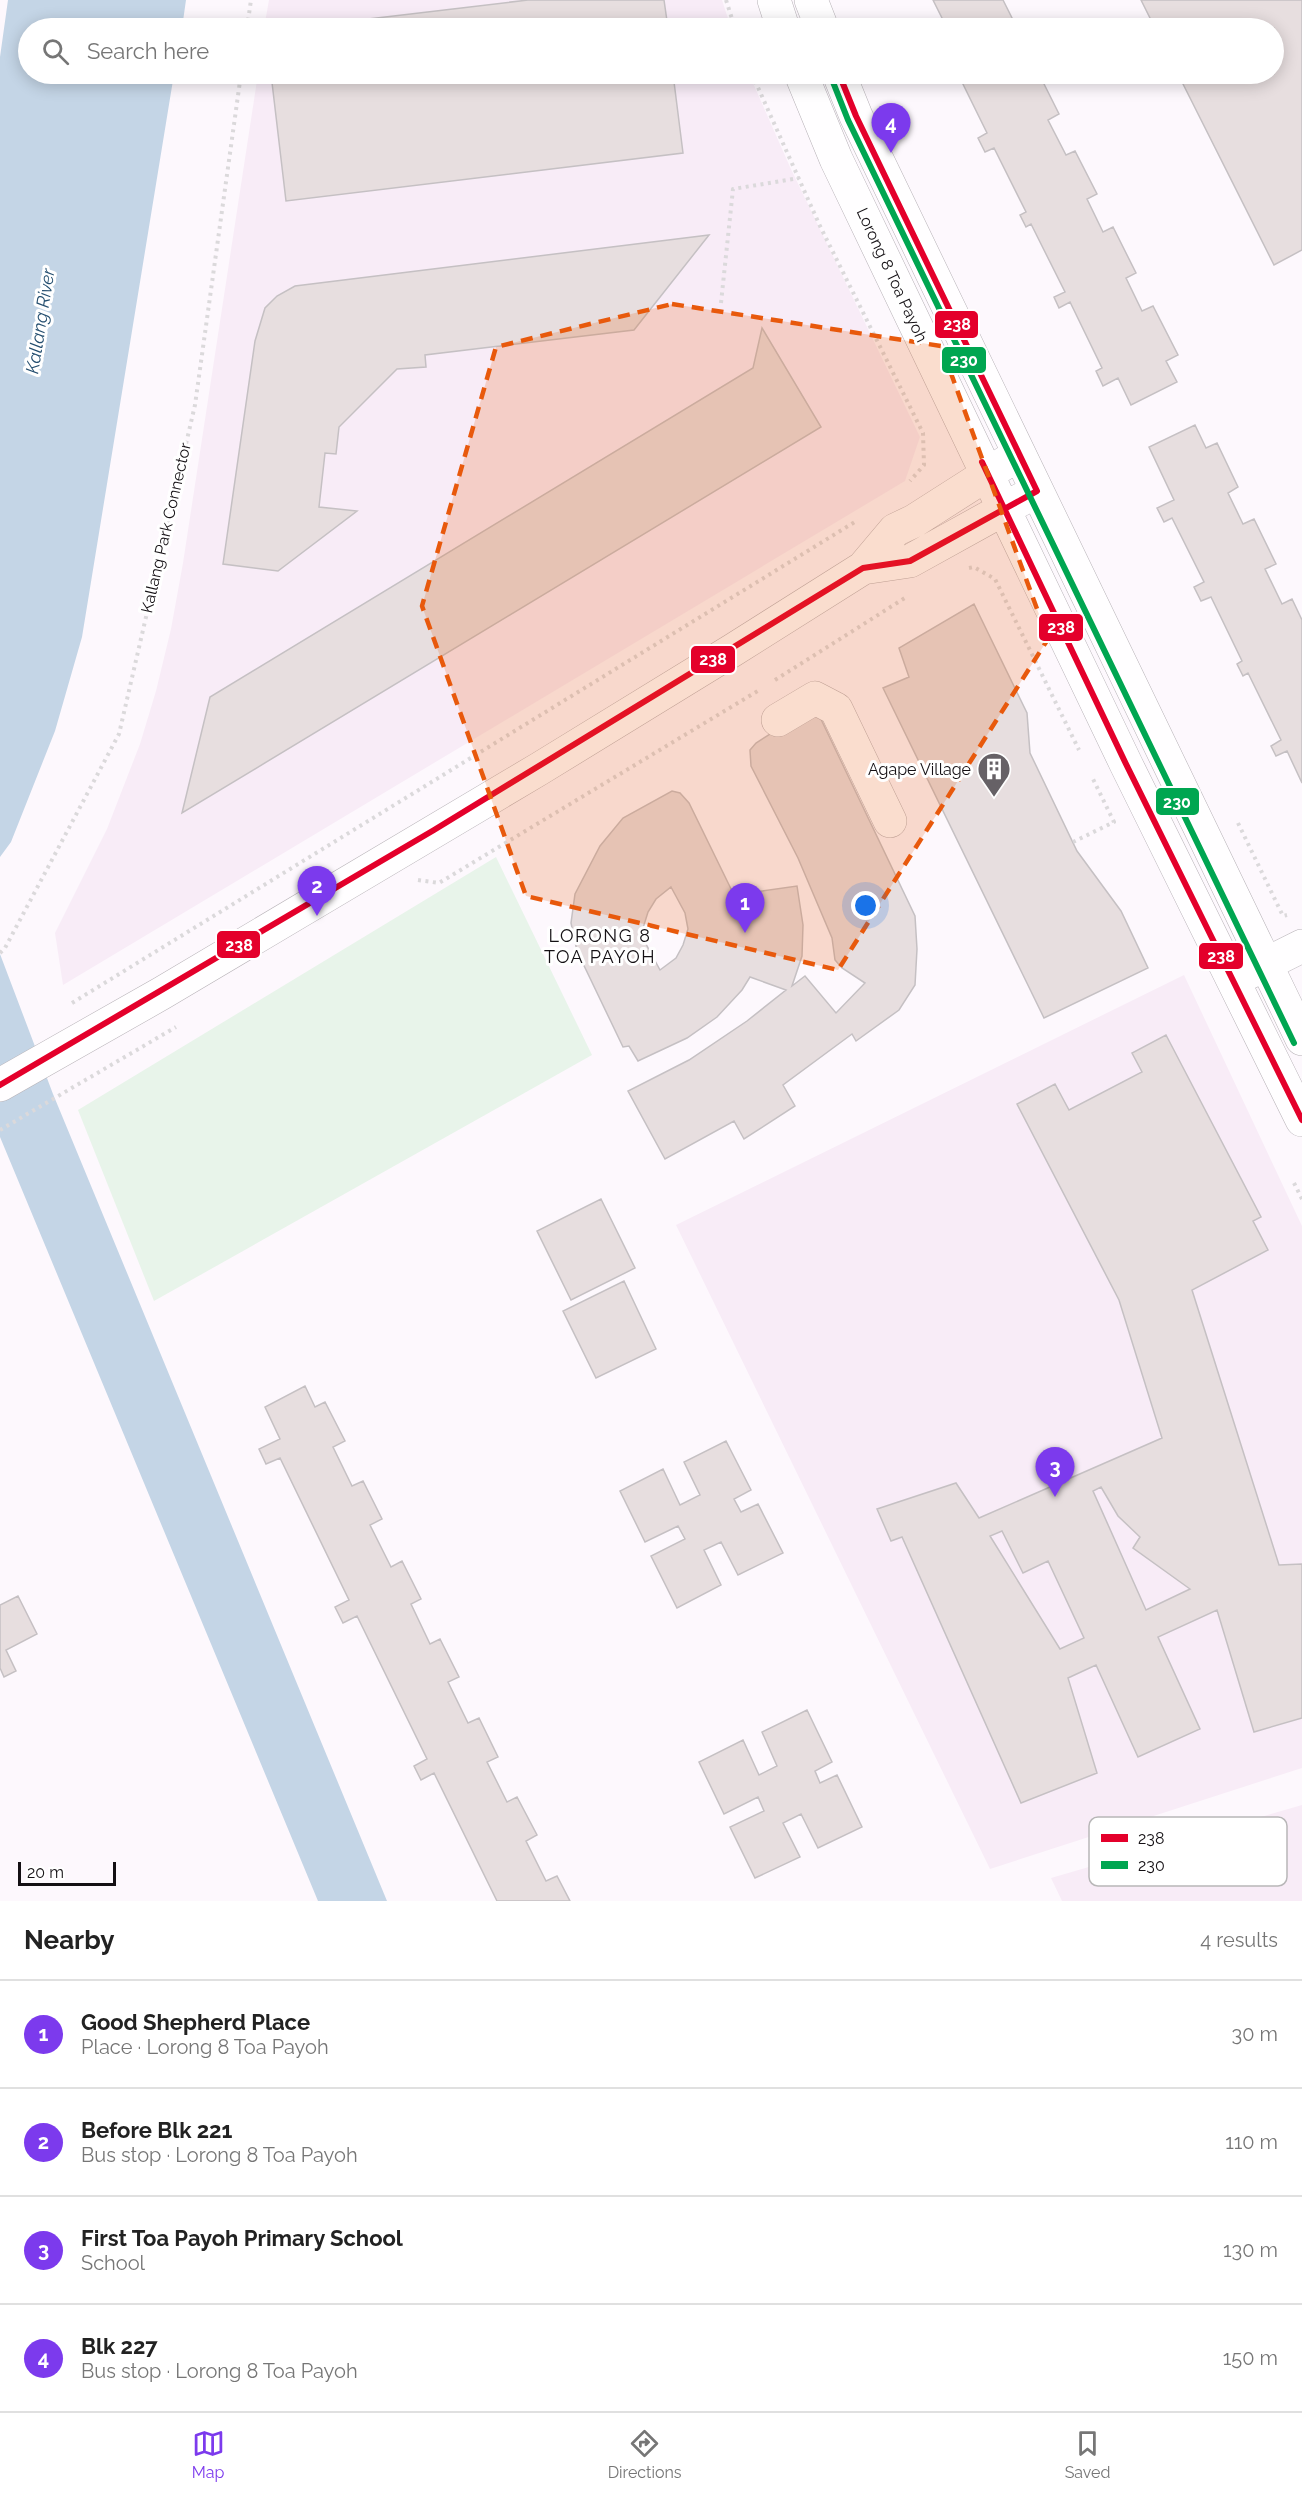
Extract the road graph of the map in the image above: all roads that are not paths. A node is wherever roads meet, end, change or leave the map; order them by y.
1 (774, 0) edge
2 (811, 0) edge
3 (780, 18) edge
4 (818, 18) edge
5 (805, 84) edge
6 (843, 84) edge
7 (1019, 454) junction
8 (988, 474) junction
9 (1037, 491) junction
10 (1004, 509) junction
11 (863, 568) junction
12 (778, 720) dead end
13 (890, 821) dead end
14 (1302, 946) edge
15 (1281, 973) edge
16 (1238, 990) junction
17 (1302, 1039) edge
18 (0, 1085) edge
19 (1302, 1120) edge

1 - 3 street
2 - 4 street
5 - 8 street, Lorong 8 Toa Payoh
6 - 7 street
7 - 8 street
7 - 9 street
8 - 10 street, Lorong 8 Toa Payoh
8 - 11 street
9 - 10 street
9 - 15 street
10 - 11 street
10 - 16 street, Lorong 8 Toa Payoh
11 - 18 street
12 - 13 street
14 - 15 street
15 - 16 street
15 - 17 street
16 - 19 street, Lorong 8 Toa Payoh

